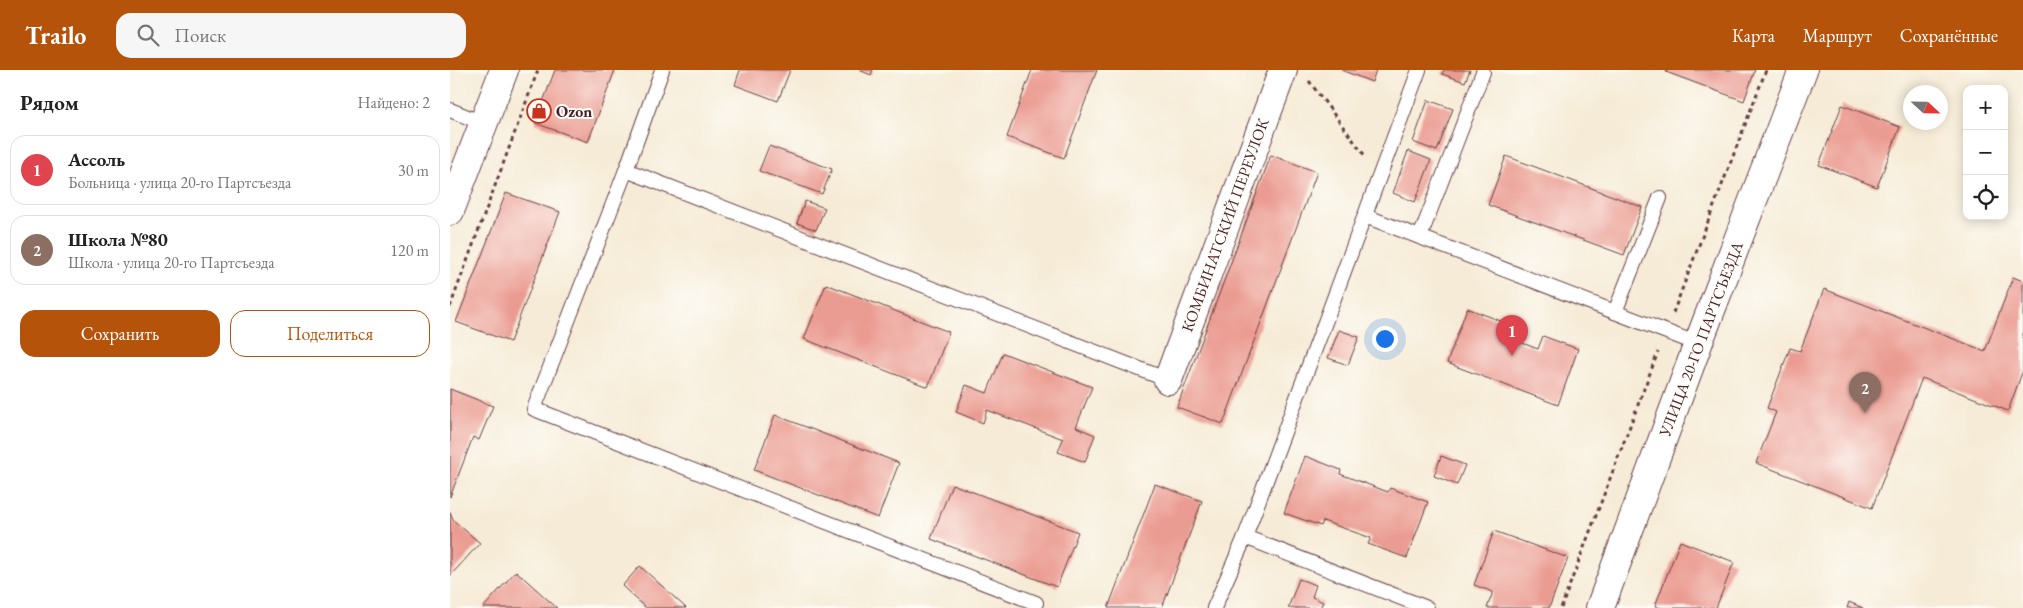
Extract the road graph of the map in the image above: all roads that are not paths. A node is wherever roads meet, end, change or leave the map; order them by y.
1 (504, 70) edge
2 (662, 70) edge
3 (1419, 70) edge
4 (1803, 70) edge
5 (1483, 72) dead end
6 (1295, 74) edge
7 (450, 110) edge
8 (485, 124) junction
9 (626, 170) junction
10 (1660, 198) dead end
11 (450, 211) edge
12 (1365, 216) junction
13 (1420, 237) junction
14 (1615, 312) junction
15 (1698, 344) junction
16 (1168, 380) joint
17 (1245, 537) junction
18 (1036, 603) dead end
19 (1214, 608) edge
20 (1428, 608) edge
21 (1600, 608) edge

1 - 8 street
2 - 9 lane
3 - 12 lane
4 - 15 street, УЛИЦА 20-ГО ПАРТСЪЕЗДА
5 - 13 lane
6 - 16 street, КОМБИНАТСКИЙ ПЕРЕУЛОК
7 - 8 lane
8 - 11 street
9 - 16 lane
9 - 18 lane
10 - 14 lane
12 - 13 lane
12 - 17 lane
13 - 14 lane
14 - 15 lane
15 - 21 street, УЛИЦА 20-ГО ПАРТСЪЕЗДА
17 - 19 lane
17 - 20 lane

